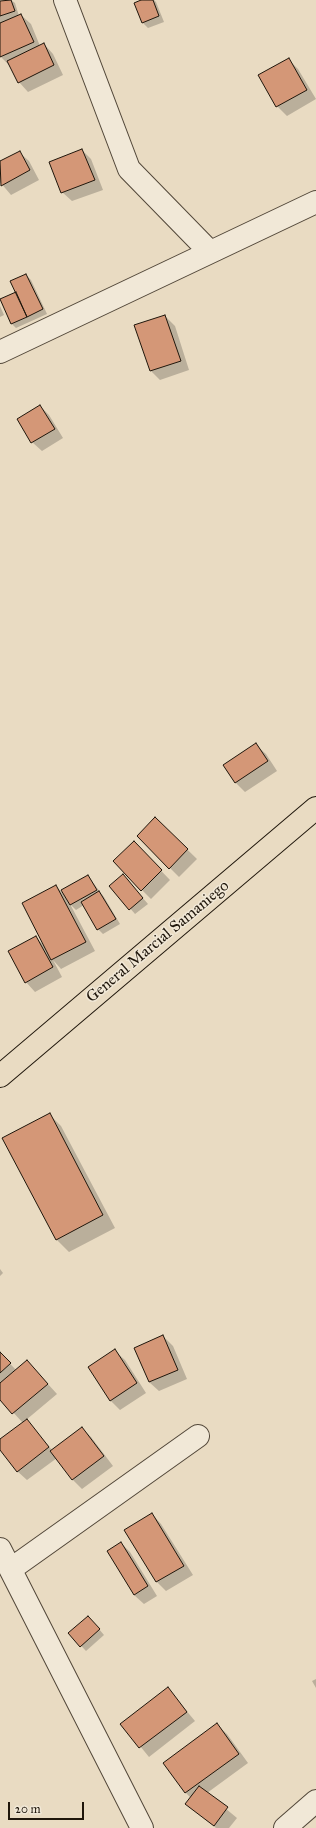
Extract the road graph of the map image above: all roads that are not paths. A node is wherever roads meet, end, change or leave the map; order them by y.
1 (65, 0) edge
2 (316, 202) edge
3 (210, 252) junction
4 (0, 352) edge
5 (316, 808) edge
6 (0, 1076) edge
7 (198, 1436) dead end
8 (0, 1549) edge
9 (11, 1569) junction
10 (316, 1801) edge
11 (142, 1828) edge
12 (285, 1828) edge

1 - 3 street
2 - 3 street
3 - 4 street
5 - 6 main road, General Marcial Samaniego
7 - 9 street
8 - 9 street
9 - 11 street
10 - 12 street

